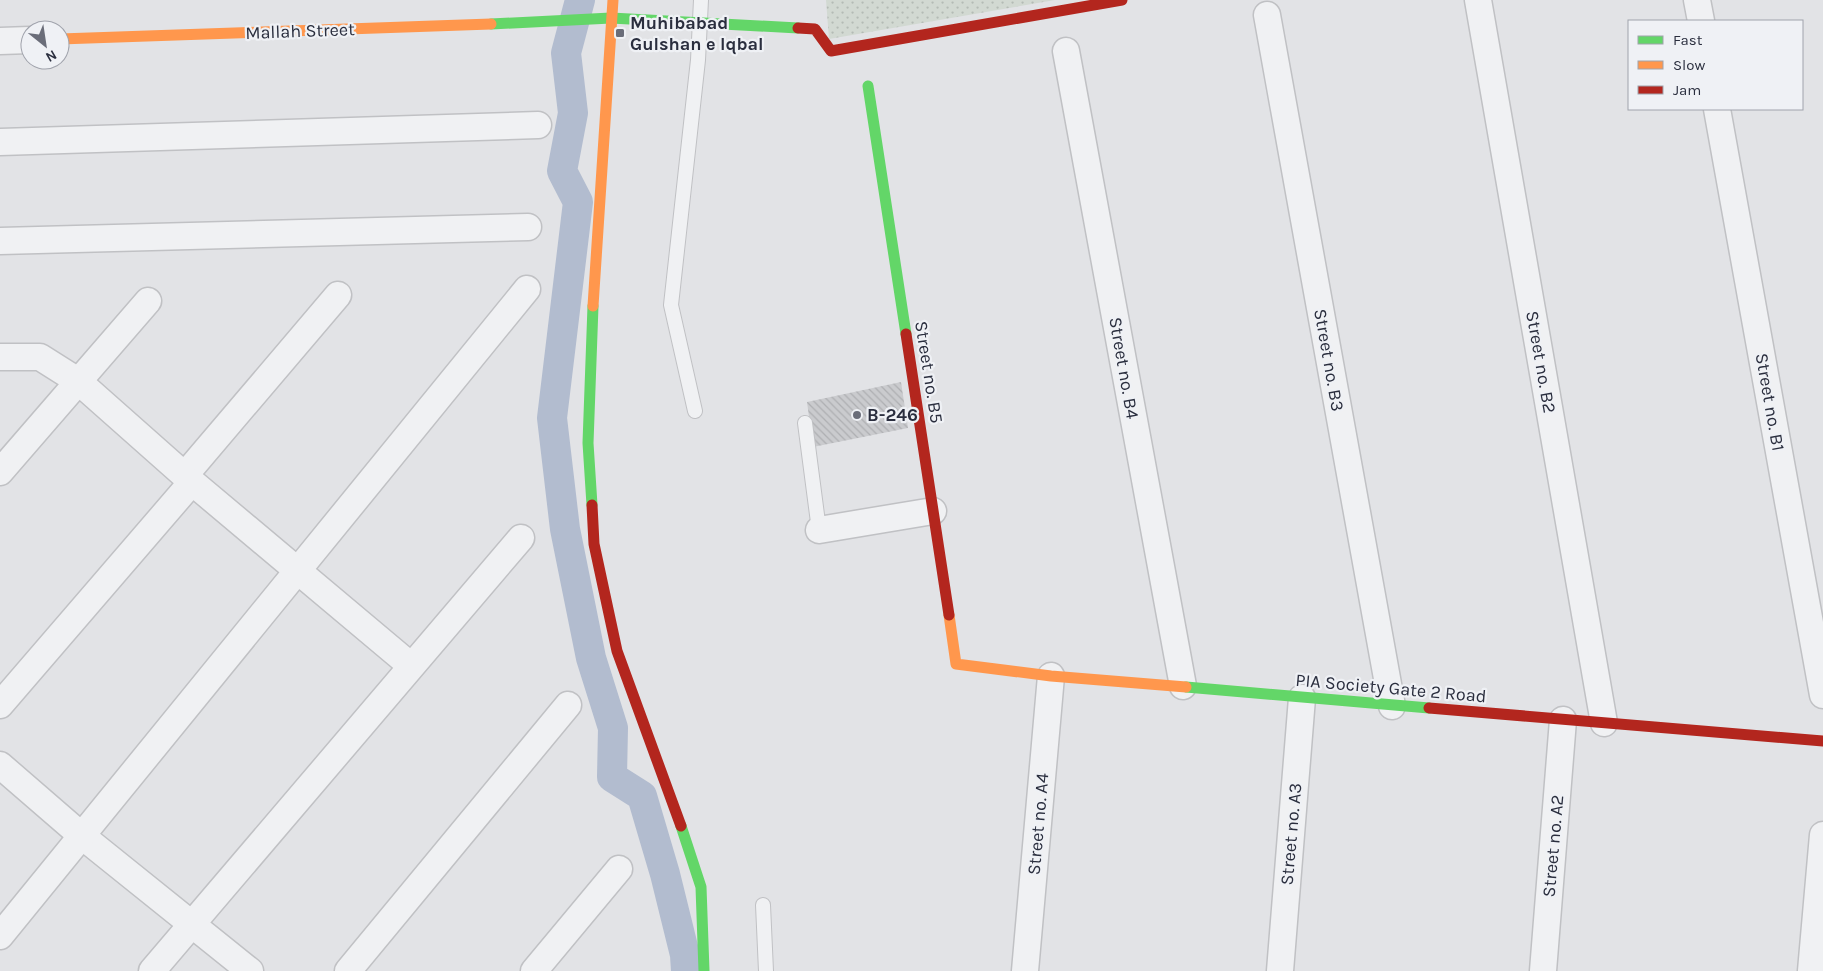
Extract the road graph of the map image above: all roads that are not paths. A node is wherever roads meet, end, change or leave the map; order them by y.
1 (613, 0) edge
2 (701, 0) edge
3 (1122, 0) edge
4 (1478, 0) edge
5 (1697, 0) edge
6 (1267, 15) dead end
7 (611, 18) junction
8 (1701, 20) edge
9 (700, 24) junction
10 (70, 39) edge
11 (20, 40) edge
12 (0, 41) edge
13 (1066, 51) dead end
14 (868, 86) dead end
15 (1717, 110) edge
16 (538, 126) dead end
17 (0, 142) edge
18 (528, 226) dead end
19 (0, 241) edge
20 (527, 289) dead end
21 (338, 295) dead end
22 (148, 301) dead end
23 (0, 357) edge
24 (78, 381) junction
25 (695, 411) dead end
26 (805, 423) dead end
27 (0, 472) edge
28 (188, 478) junction
29 (933, 511) junction
30 (819, 530) joint
31 (521, 538) dead end
32 (298, 571) junction
33 (956, 664) joint
34 (410, 665) junction
35 (1051, 676) junction
36 (1182, 686) junction
37 (1823, 695) edge
38 (1302, 698) junction
39 (0, 705) edge
40 (568, 705) dead end
41 (1392, 706) junction
42 (1563, 720) junction
43 (1604, 723) junction
44 (1823, 741) edge
45 (0, 764) edge
46 (1823, 835) edge
47 (82, 836) junction
48 (620, 869) dead end
49 (763, 905) dead end
50 (191, 923) junction
51 (0, 936) edge
52 (152, 971) edge
53 (250, 971) edge
54 (348, 971) edge
55 (534, 971) edge
56 (704, 971) edge
57 (766, 971) edge
58 (1025, 971) edge
59 (1280, 971) edge
60 (1543, 971) edge
61 (1811, 971) edge

1 - 7 street
2 - 9 lane
3 - 9 street, Mallah Street
4 - 43 street, Street no. B2
5 - 8 street
6 - 41 street, Street no. B3
7 - 9 street, Mallah Street
7 - 10 street, Mallah Street
7 - 56 street
9 - 25 lane
11 - 12 street
13 - 36 street, Street no. B4
14 - 29 street, Street no. B5
15 - 37 street, Street no. B1
16 - 17 street
18 - 19 street
20 - 32 street
21 - 28 street
22 - 24 street
23 - 24 street
24 - 27 street
24 - 28 street
26 - 30 lane
28 - 32 street
28 - 39 street
29 - 30 street
29 - 33 street, Street no. B5
31 - 34 street
32 - 34 street
32 - 47 street
33 - 35 street, PIA Society Gate 2 Road
34 - 50 street
35 - 36 street, PIA Society Gate 2 Road
35 - 58 street, Street no. A4
36 - 38 street, PIA Society Gate 2 Road
38 - 41 street, PIA Society Gate 2 Road
38 - 59 street, Street no. A3
40 - 54 street
41 - 42 street, PIA Society Gate 2 Road
42 - 43 street, PIA Society Gate 2 Road
42 - 60 street, Street no. A2
43 - 44 street, PIA Society Gate 2 Road
45 - 47 street
46 - 61 street
47 - 50 street
47 - 51 street
48 - 55 street
49 - 57 lane
50 - 52 street
50 - 53 street

